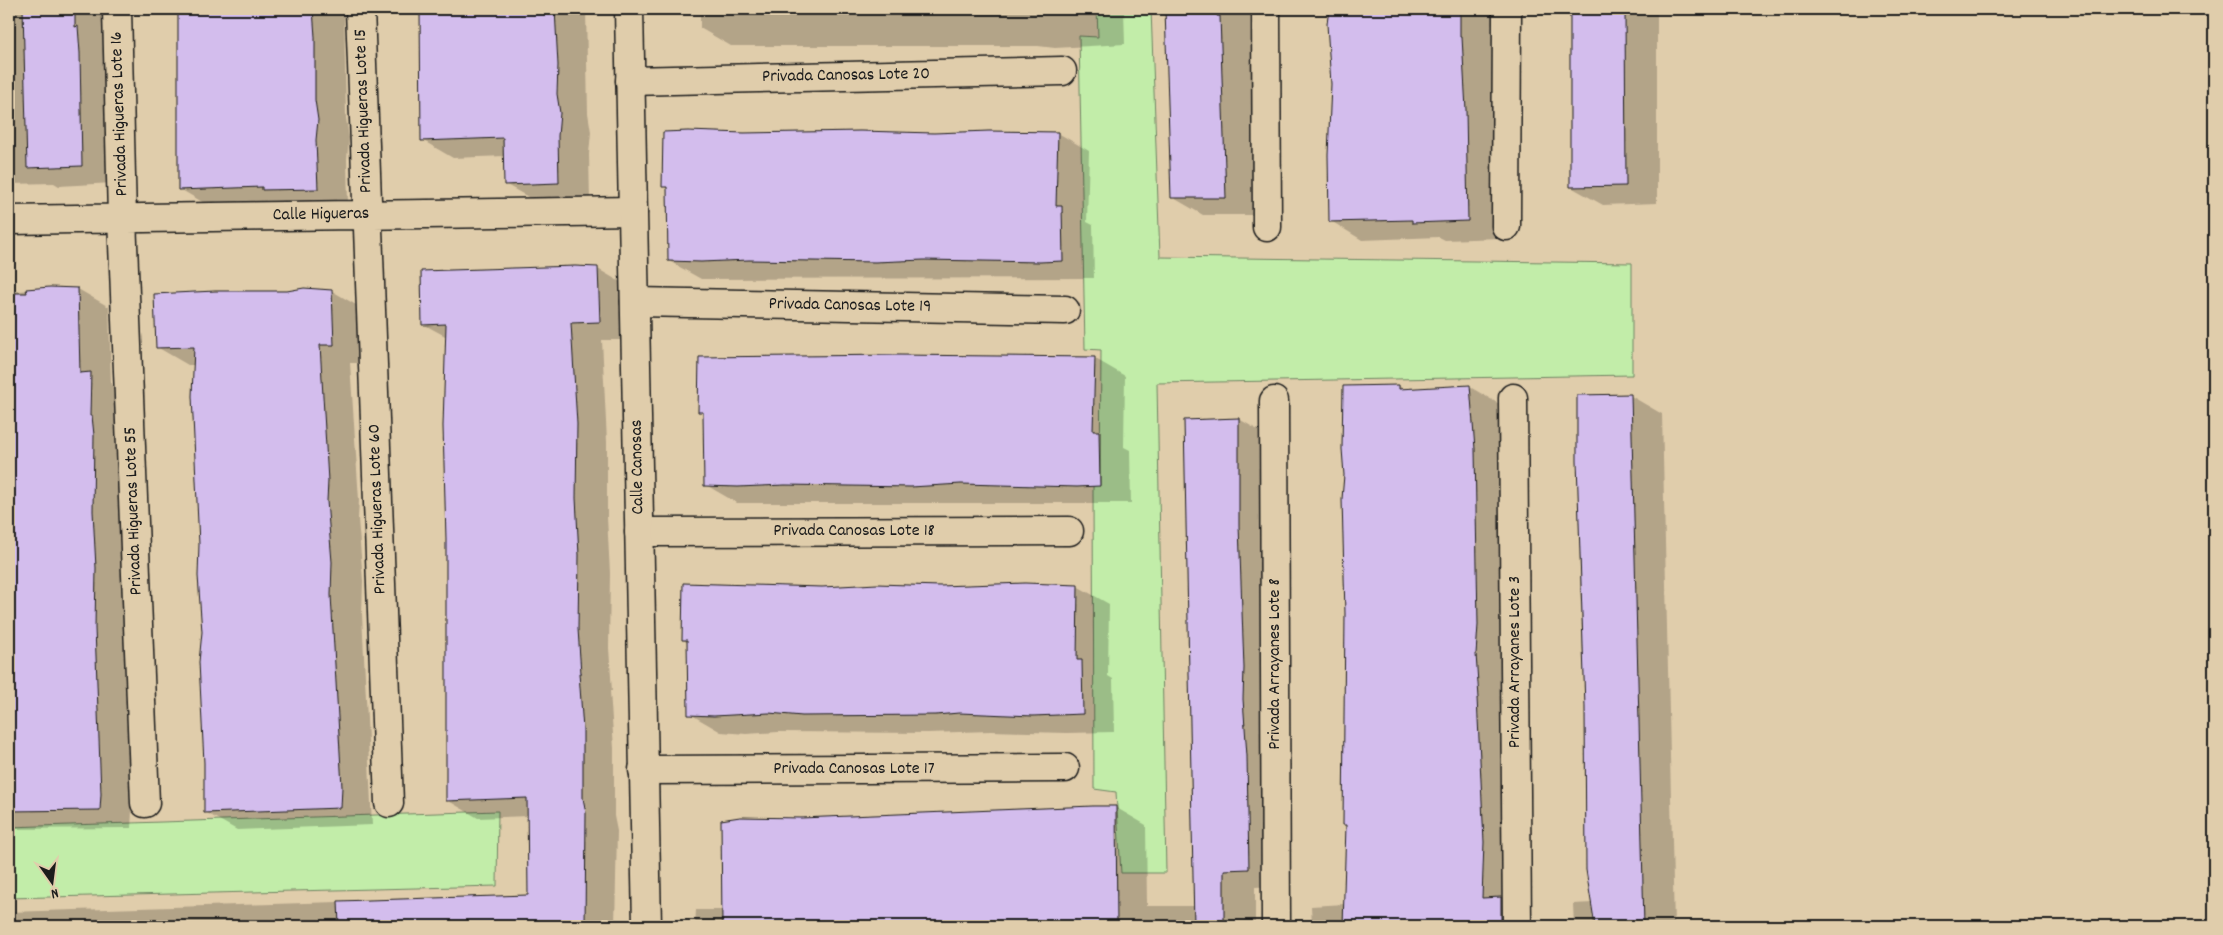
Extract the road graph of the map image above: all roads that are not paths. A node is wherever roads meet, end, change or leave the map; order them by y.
1 (117, 9) edge
2 (360, 9) edge
3 (629, 9) edge
4 (1266, 9) edge
5 (1507, 9) edge
6 (1062, 71) dead end
7 (630, 81) junction
8 (633, 211) junction
9 (368, 214) junction
10 (122, 218) junction
11 (9, 220) edge
12 (1506, 226) dead end
13 (1267, 227) dead end
14 (635, 302) junction
15 (1065, 310) dead end
16 (1513, 398) dead end
17 (1274, 401) dead end
18 (1069, 531) dead end
19 (639, 532) junction
20 (1065, 768) dead end
21 (643, 770) junction
22 (146, 803) dead end
23 (389, 803) dead end
24 (646, 926) edge
25 (1276, 926) edge
26 (1517, 926) edge

1 - 10 street, Privada Higueras Lote 16
2 - 9 street, Privada Higueras Lote 15
3 - 7 street, Calle Canosas
4 - 13 street
5 - 12 street
6 - 7 street, Privada Canosas Lote 20
7 - 8 street, Calle Canosas
8 - 9 street, Calle Higueras
8 - 14 street, Calle Canosas
9 - 10 street, Calle Higueras
9 - 23 street, Privada Higueras Lote 60
10 - 11 street, Calle Higueras
10 - 22 street, Privada Higueras Lote 55
14 - 15 street, Privada Canosas Lote 19
14 - 19 street, Calle Canosas
16 - 26 street, Privada Arrayanes Lote 3
17 - 25 street, Privada Arrayanes Lote 8
18 - 19 street, Privada Canosas Lote 18
19 - 21 street, Calle Canosas
20 - 21 street, Privada Canosas Lote 17
21 - 24 street, Calle Canosas

